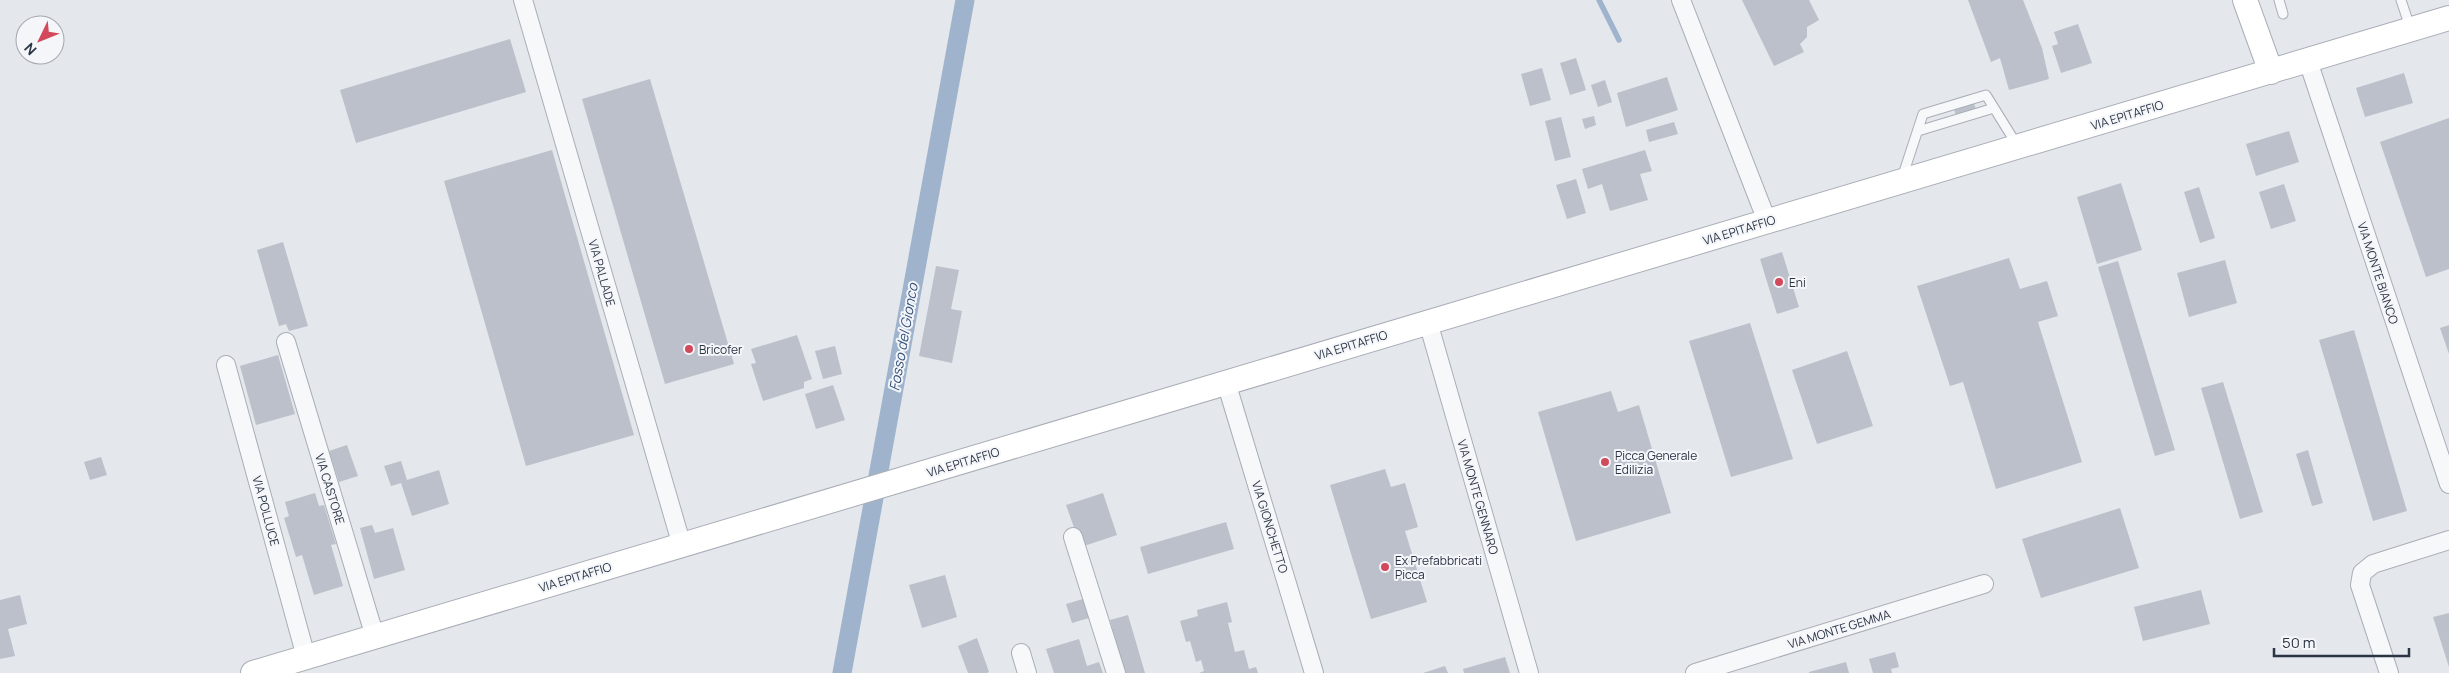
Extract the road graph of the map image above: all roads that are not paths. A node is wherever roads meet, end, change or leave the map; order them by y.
1 (523, 0) edge
2 (1680, 0) edge
3 (2245, 0) edge
4 (2279, 0) edge
5 (2401, 0) edge
6 (2283, 14) dead end
7 (2449, 18) edge
8 (2411, 30) junction
9 (2308, 61) junction
10 (2271, 72) junction
11 (1994, 108) junction
12 (1918, 131) junction
13 (2018, 147) junction
14 (1901, 182) junction
15 (1767, 221) junction
16 (1428, 322) junction
17 (286, 342) dead end
18 (226, 365) dead end
19 (1226, 382) junction
20 (2449, 484) edge
21 (1073, 537) dead end
22 (2449, 540) edge
23 (682, 546) junction
24 (1984, 584) dead end
25 (375, 636) junction
26 (1021, 653) dead end
27 (306, 657) junction
28 (253, 673) edge
29 (1027, 673) edge
30 (1116, 673) edge
31 (1314, 673) edge
32 (1529, 673) edge
33 (1695, 673) edge
34 (2389, 673) edge

1 - 23 street, VIA PALLADE
2 - 15 street
3 - 10 main road
4 - 6 lane
5 - 8 lane
7 - 8 main road, VIA EPITAFFIO
8 - 9 main road, VIA EPITAFFIO
9 - 10 main road, VIA EPITAFFIO
9 - 20 street, VIA MONTE BIANCO
10 - 13 main road, VIA EPITAFFIO
11 - 12 lane
11 - 12 lane
11 - 13 lane
12 - 14 lane
13 - 14 main road, VIA EPITAFFIO
14 - 15 main road, VIA EPITAFFIO
15 - 16 main road, VIA EPITAFFIO
16 - 19 main road, VIA EPITAFFIO
16 - 32 street, VIA MONTE GENNARO
17 - 25 street, VIA CASTORE
18 - 27 street, VIA POLLUCE
19 - 23 main road, VIA EPITAFFIO
19 - 31 street, VIA GIONCHETTO
21 - 30 street
22 - 34 street
23 - 25 main road, VIA EPITAFFIO
24 - 33 street, VIA MONTE GEMMA
25 - 27 main road, VIA EPITAFFIO
26 - 29 street
27 - 28 main road, VIA EPITAFFIO

